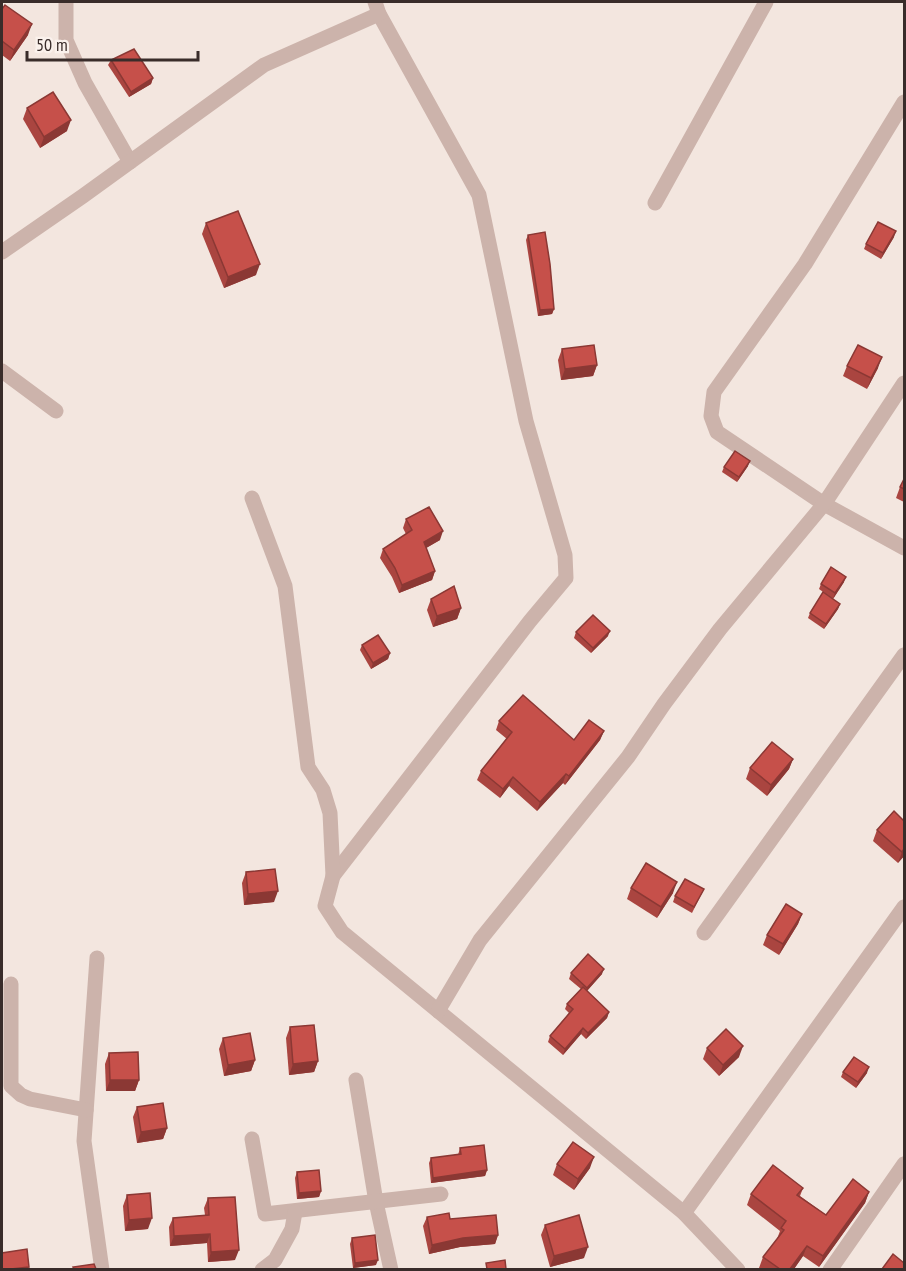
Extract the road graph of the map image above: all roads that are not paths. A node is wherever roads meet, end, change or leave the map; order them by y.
1 (66, 2) edge
2 (766, 2) edge
3 (377, 8) edge
4 (904, 102) edge
5 (130, 162) junction
6 (655, 203) dead end
7 (2, 252) edge
8 (2, 371) edge
9 (904, 383) edge
10 (56, 411) dead end
11 (252, 498) dead end
12 (824, 504) junction
13 (904, 548) edge
14 (904, 655) edge
15 (333, 876) junction
16 (904, 906) edge
17 (704, 933) dead end
18 (97, 958) dead end
19 (11, 984) dead end
20 (438, 1011) junction
21 (356, 1080) dead end
22 (86, 1110) junction
23 (252, 1139) dead end
24 (904, 1164) edge
25 (441, 1194) dead end
26 (376, 1202) junction
27 (295, 1212) junction
28 (684, 1213) junction
29 (102, 1269) edge
30 (262, 1269) edge
31 (391, 1269) edge
32 (738, 1269) edge
33 (830, 1269) edge

1 - 5 street
2 - 6 street
3 - 5 street
3 - 15 street
4 - 12 street
5 - 7 street
8 - 10 street
9 - 12 street
11 - 15 street
12 - 13 street
12 - 20 street
14 - 17 street
15 - 20 street
16 - 28 street
18 - 22 street
19 - 22 street
20 - 28 street
21 - 26 street
22 - 29 street
23 - 27 street
24 - 33 street
25 - 26 street
26 - 27 street
26 - 31 street
27 - 30 street
28 - 32 street

